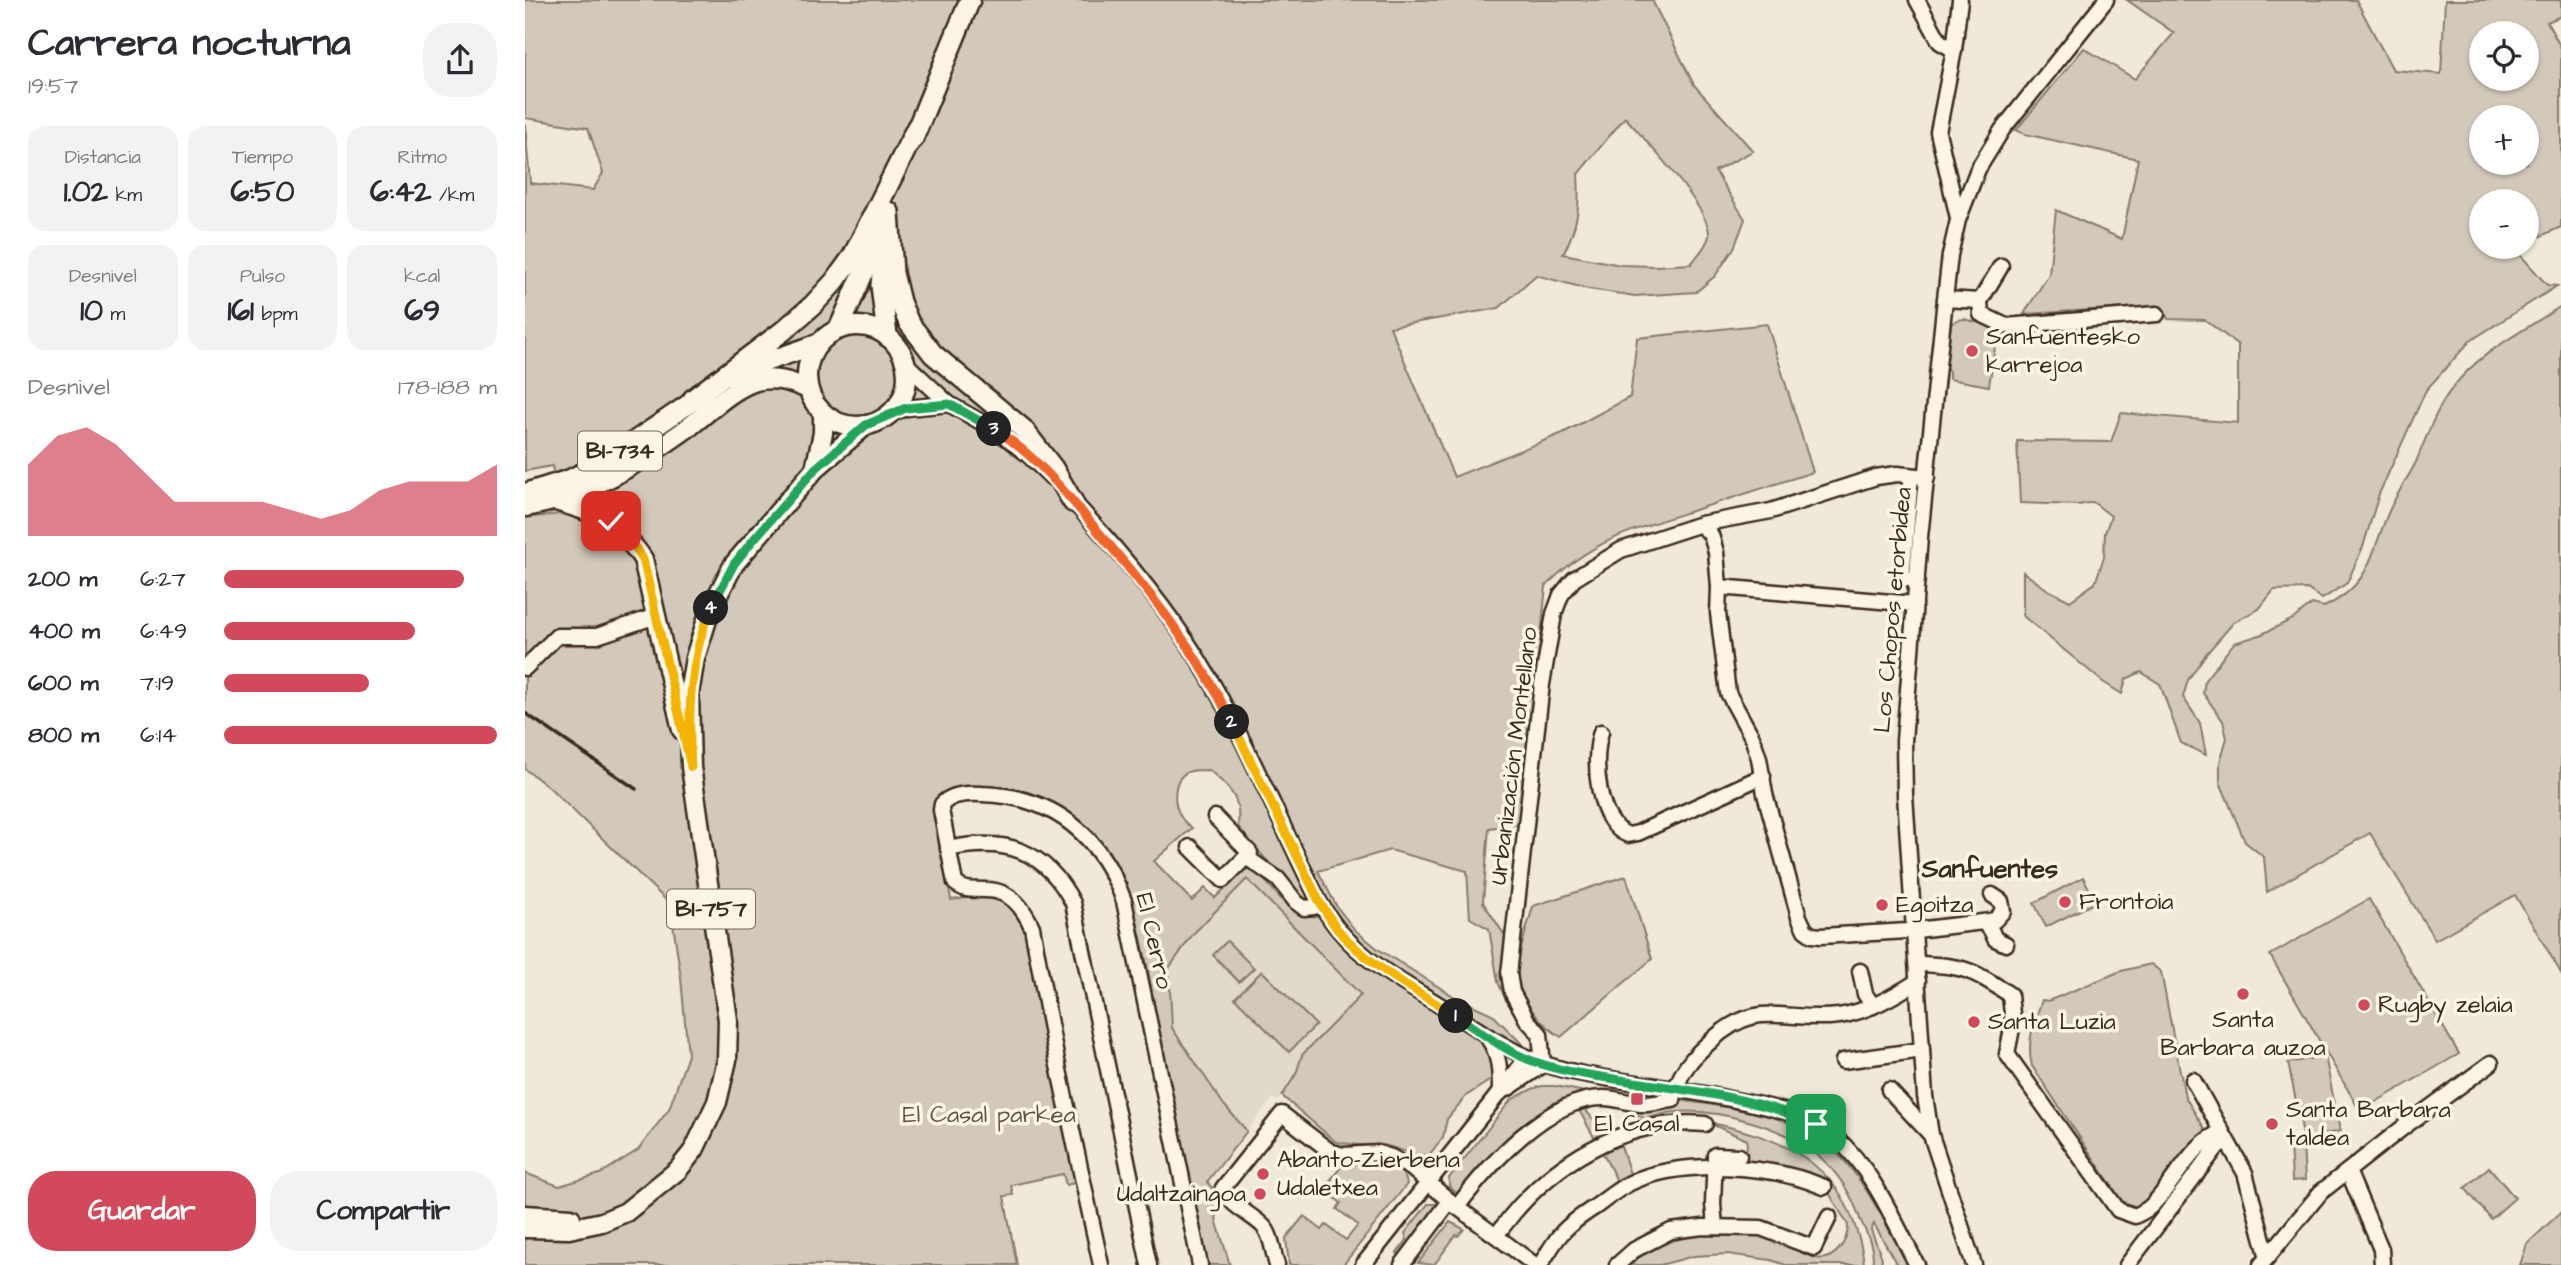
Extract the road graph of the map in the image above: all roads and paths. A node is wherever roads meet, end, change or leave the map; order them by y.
1 (970, 0) edge
2 (1917, 0) edge
3 (1960, 0) edge
4 (2106, 0) edge
5 (1954, 50) junction
6 (917, 127) junction
7 (889, 212) junction
8 (1958, 220) junction
9 (889, 233) junction
10 (2001, 266) dead end
11 (1945, 299) junction
12 (1980, 302) junction
13 (2157, 314) dead end
14 (839, 329) junction
15 (887, 336) junction
16 (819, 343) junction
17 (905, 364) junction
18 (809, 389) junction
19 (694, 400) junction
20 (949, 404) junction
21 (823, 413) junction
22 (889, 414) junction
23 (866, 425) junction
24 (815, 469) junction
25 (1911, 475) junction
26 (1927, 477) junction
27 (525, 493) edge
28 (556, 501) junction
29 (1073, 502) junction
30 (525, 506) edge
31 (1701, 524) junction
32 (1917, 580) junction
33 (1719, 586) junction
34 (1915, 604) junction
35 (656, 616) junction
36 (525, 667) edge
37 (1601, 732) dead end
38 (691, 767) junction
39 (1763, 776) junction
40 (1215, 817) dead end
41 (1190, 847) dead end
42 (948, 849) junction
43 (1246, 857) junction
44 (1992, 895) dead end
45 (1320, 903) junction
46 (1983, 922) junction
47 (1914, 931) junction
48 (2005, 944) dead end
49 (1917, 964) junction
50 (1860, 971) dead end
51 (1918, 981) junction
52 (1873, 1006) junction
53 (1485, 1034) junction
54 (1922, 1050) junction
55 (1526, 1059) junction
56 (1843, 1061) dead end
57 (2491, 1063) dead end
58 (1543, 1065) junction
59 (2193, 1080) dead end
60 (1889, 1090) dead end
61 (1500, 1093) junction
62 (1705, 1124) dead end
63 (1931, 1135) junction
64 (2223, 1137) junction
65 (1739, 1156) dead end
66 (1716, 1168) junction
67 (2348, 1171) junction
68 (1428, 1183) junction
69 (1825, 1187) dead end
70 (645, 1196) junction
71 (1454, 1204) junction
72 (525, 1215) edge
73 (1829, 1217) dead end
74 (1715, 1227) junction
75 (525, 1228) edge
76 (1501, 1230) dead end
77 (2265, 1260) edge
78 (1101, 1265) edge
79 (1149, 1265) edge
80 (1200, 1265) edge
81 (1277, 1265) edge
82 (1363, 1265) edge
83 (1402, 1265) edge
84 (1535, 1265) edge
85 (1540, 1265) edge
86 (1617, 1265) edge
87 (1917, 1265) edge
88 (1974, 1265) edge
89 (2127, 1265) edge
90 (2382, 1265) edge

1 - 6 highway
2 - 5 street
3 - 5 street
4 - 8 street, Los Chopos etorbidea
5 - 8 street
6 - 7 highway
6 - 19 highway
7 - 9 highway
7 - 14 highway
8 - 11 street, Los Chopos etorbidea
9 - 15 highway
9 - 29 highway
10 - 12 street
11 - 12 street
11 - 26 street, Los Chopos etorbidea
12 - 13 street
14 - 15 main road
14 - 16 main road
15 - 17 main road
16 - 18 main road
16 - 19 main road, BI-734
17 - 20 street
17 - 22 main road
18 - 21 main road
18 - 28 main road, BI-734
19 - 27 main road, BI-734
20 - 22 street
20 - 29 street
21 - 23 main road
21 - 24 main road, BI-757
22 - 23 main road
23 - 24 main road, BI-757
24 - 38 main road, BI-757
25 - 26 street, Urbanización Montellano
25 - 31 street, Urbanización Montellano
25 - 32 street
26 - 32 street, Los Chopos etorbidea
28 - 30 main road, BI-734
28 - 35 main road
29 - 45 street
31 - 33 street
31 - 58 street, Urbanización Montellano
32 - 34 street, Los Chopos etorbidea
33 - 34 street
33 - 39 street
34 - 47 street, Los Chopos etorbidea
35 - 36 street
35 - 38 main road
37 - 39 street
38 - 70 main road, BI-757
39 - 47 street
40 - 43 street
41 - 43 street
42 - 78 street, El Cerro
42 - 79 street
42 - 80 street, El Cerro
43 - 45 street
44 - 46 street
45 - 53 street
46 - 47 street
46 - 48 street
47 - 49 street, Los Chopos etorbidea
49 - 51 street, Los Chopos etorbidea
49 - 64 street
50 - 52 street
51 - 52 street
51 - 54 street, Los Chopos etorbidea
52 - 71 street
53 - 55 street
53 - 61 street
54 - 56 street
54 - 63 street, Los Chopos etorbidea
55 - 58 street
55 - 61 street
57 - 67 street
58 - 61 street
58 - 87 street
59 - 64 street
60 - 63 street
61 - 68 street
62 - 76 street
63 - 88 street, Los Chopos etorbidea
64 - 77 street
64 - 89 street
65 - 66 street
66 - 69 street
66 - 74 street
66 - 85 street
67 - 77 street
67 - 90 street
68 - 71 street
68 - 81 street
68 - 82 street
70 - 72 main road, BI-757
70 - 75 main road, BI-757
71 - 83 street
71 - 84 street
73 - 74 street
74 - 86 street

